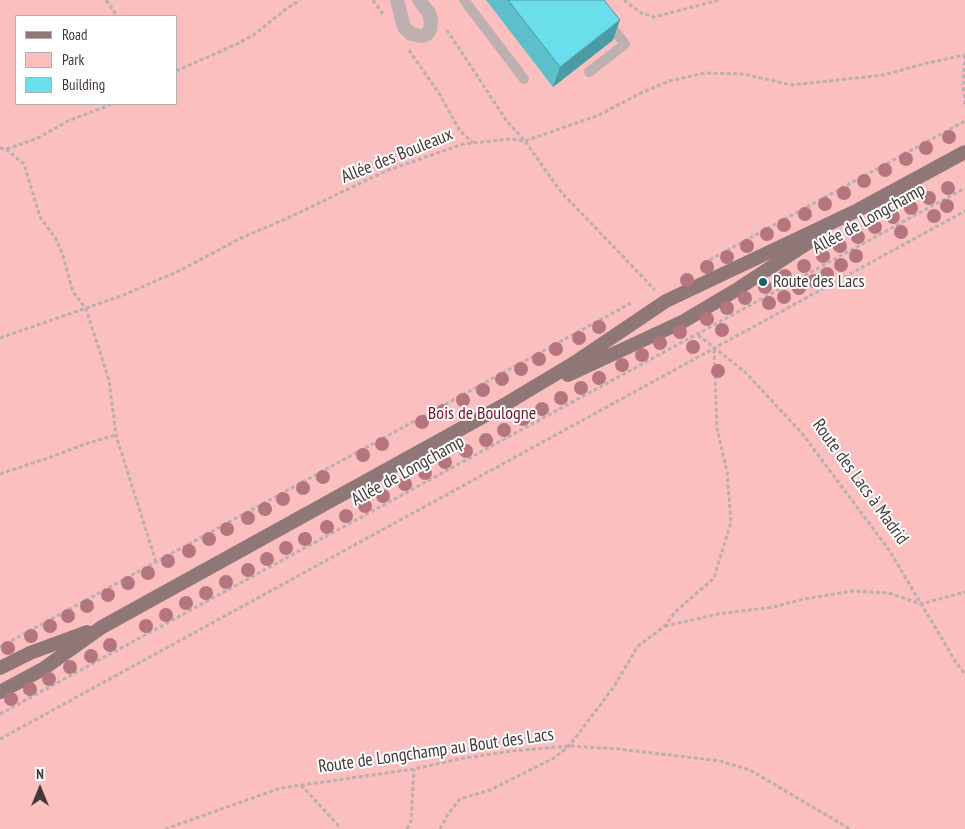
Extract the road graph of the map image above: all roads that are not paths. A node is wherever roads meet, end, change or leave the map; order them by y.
1 (397, 0) edge
2 (418, 0) edge
3 (464, 0) edge
4 (602, 15) edge
5 (589, 72) dead end
6 (524, 79) dead end
7 (965, 152) edge
8 (858, 210) junction
9 (504, 405) junction
10 (102, 627) junction
11 (0, 668) edge
12 (0, 692) edge

1 - 2 street
3 - 6 lane
4 - 5 lane
7 - 8 main road, Allée de Longchamp
8 - 9 main road, Allée de Longchamp
8 - 9 main road, Allée de Longchamp
9 - 10 main road, Allée de Longchamp
10 - 11 main road, Allée de Longchamp
10 - 12 main road, Allée de Longchamp

